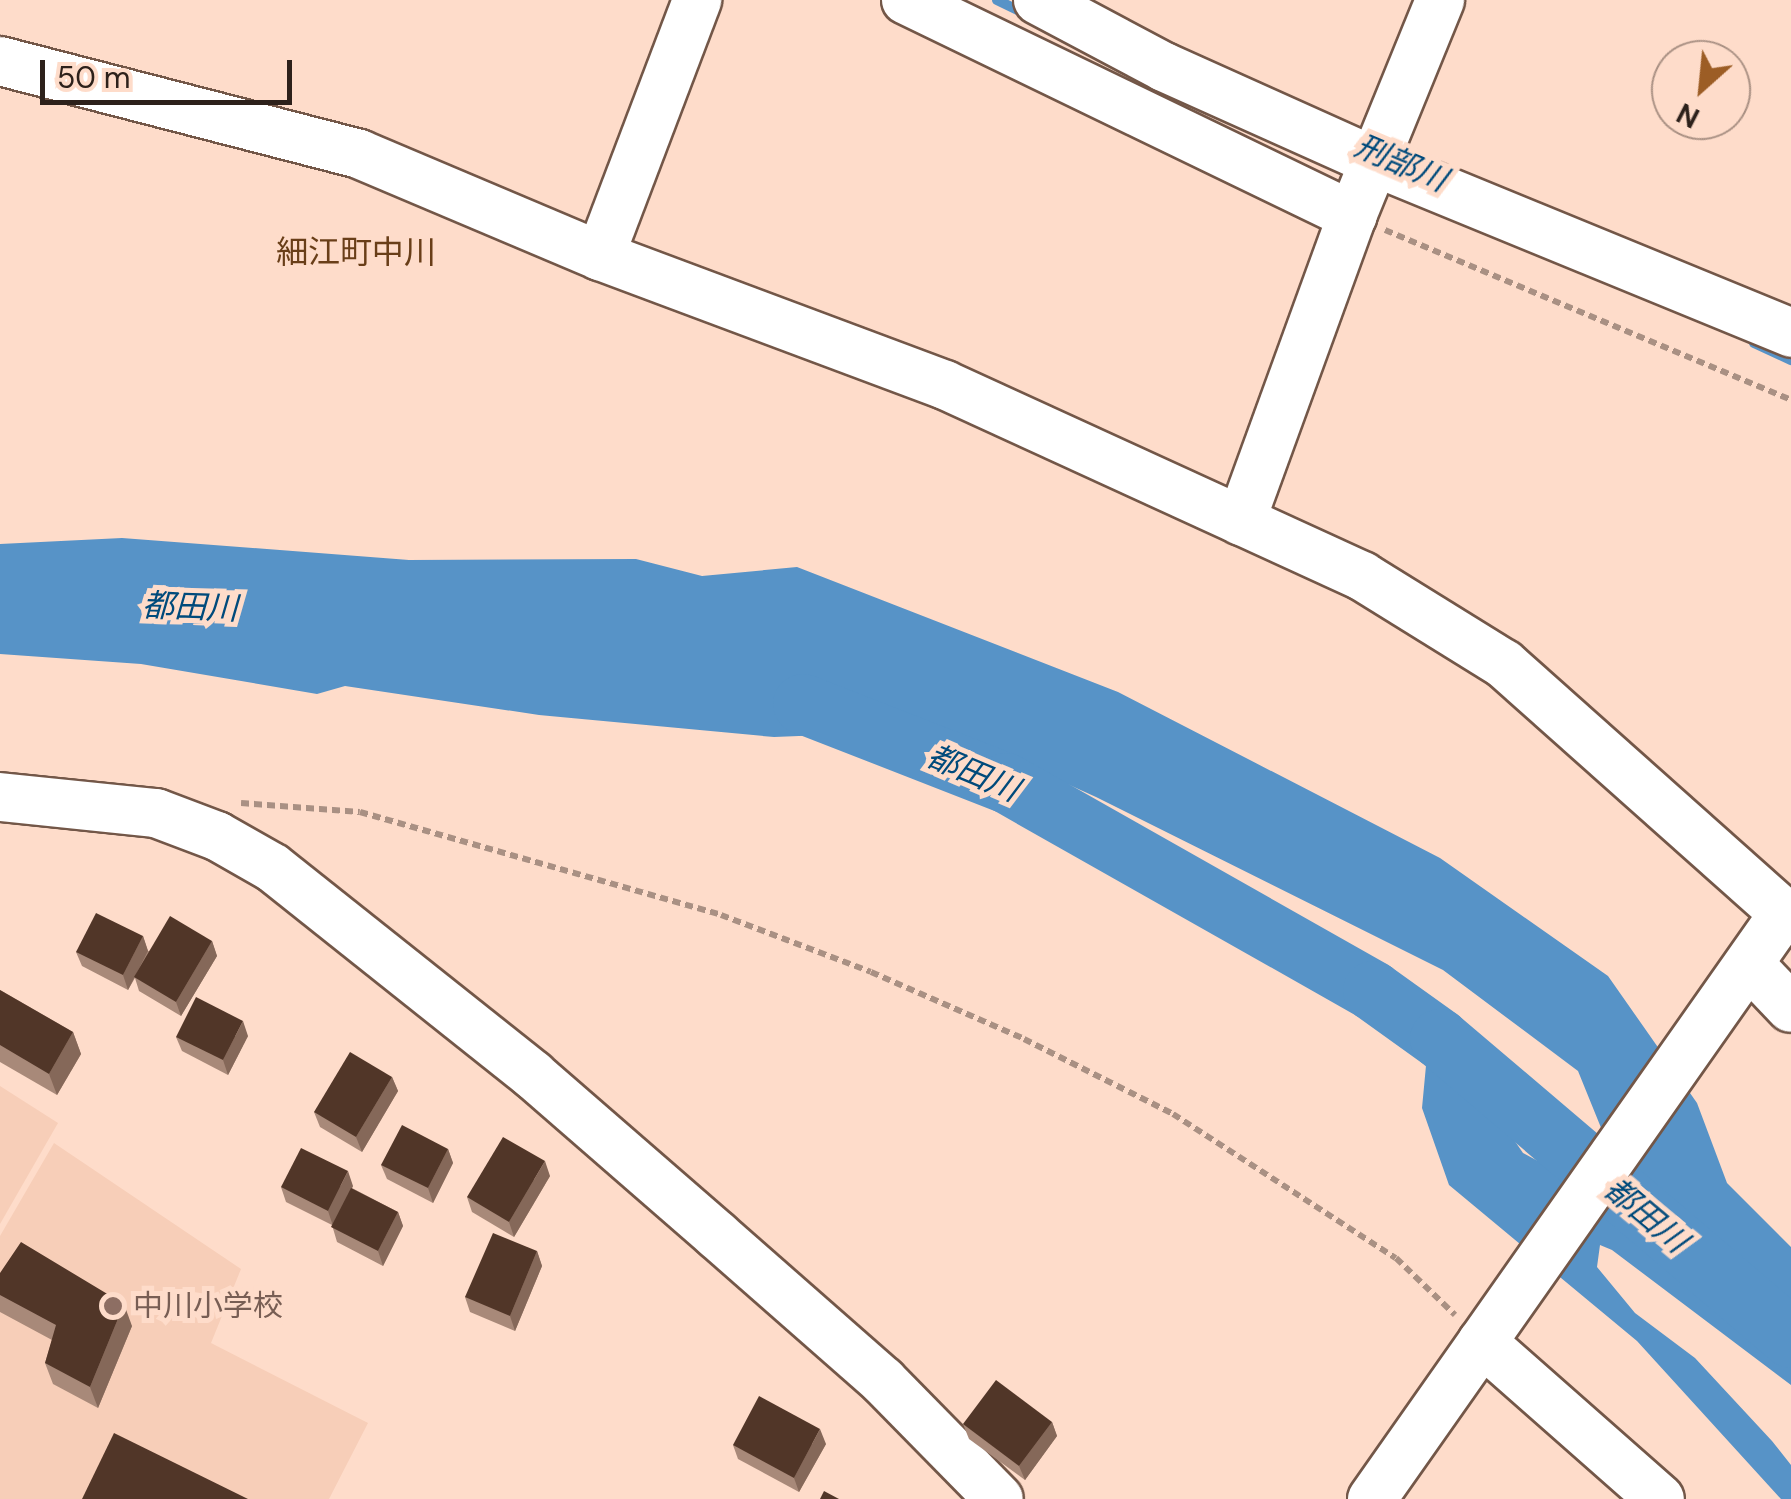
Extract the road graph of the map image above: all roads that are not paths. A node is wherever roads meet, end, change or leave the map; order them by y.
1 (697, 0) edge
2 (906, 0) edge
3 (1038, 0) edge
4 (1440, 0) edge
5 (0, 61) edge
6 (1375, 162) junction
7 (1352, 216) junction
8 (600, 256) junction
9 (1791, 333) edge
10 (1241, 521) junction
11 (0, 797) edge
12 (1787, 916) edge
13 (1739, 978) junction
14 (1791, 1008) edge
15 (1487, 1337) junction
16 (999, 1499) edge
17 (1372, 1499) edge
18 (1660, 1499) edge

1 - 8 street
2 - 7 street
3 - 6 street
4 - 6 street
5 - 8 street
6 - 7 street
6 - 9 street
7 - 10 street
8 - 10 street
10 - 12 street
11 - 16 street
12 - 13 street
13 - 14 street
13 - 15 street
15 - 17 street
15 - 18 street

